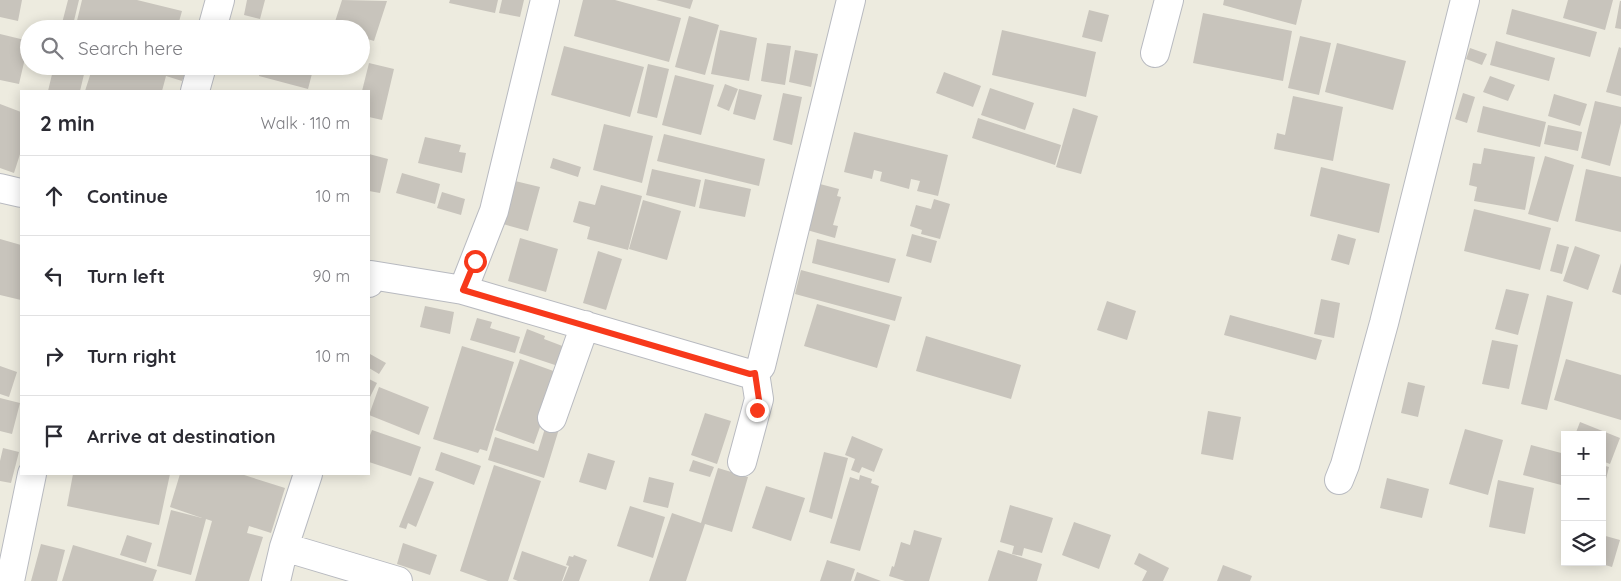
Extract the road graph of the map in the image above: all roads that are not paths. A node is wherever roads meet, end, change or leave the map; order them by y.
1 (220, 0) edge
2 (545, 0) edge
3 (851, 0) edge
4 (1169, 0) edge
5 (1465, 0) edge
6 (214, 20) edge
7 (1155, 52) dead end
8 (199, 75) edge
9 (195, 90) edge
10 (0, 188) edge
11 (20, 193) edge
12 (370, 278) edge
13 (463, 290) junction
14 (584, 326) junction
15 (755, 373) junction
16 (552, 418) dead end
17 (742, 462) dead end
18 (32, 475) edge
19 (308, 475) edge
20 (1339, 480) dead end
21 (284, 547) junction
22 (10, 581) edge
23 (276, 581) edge
24 (398, 581) edge

1 - 6 street
2 - 13 street
3 - 15 street
4 - 7 street
5 - 20 street
8 - 9 street
10 - 11 street
12 - 13 street
13 - 14 street
14 - 15 street
14 - 16 street
15 - 17 street
18 - 22 street
19 - 21 street
21 - 23 street
21 - 24 street

